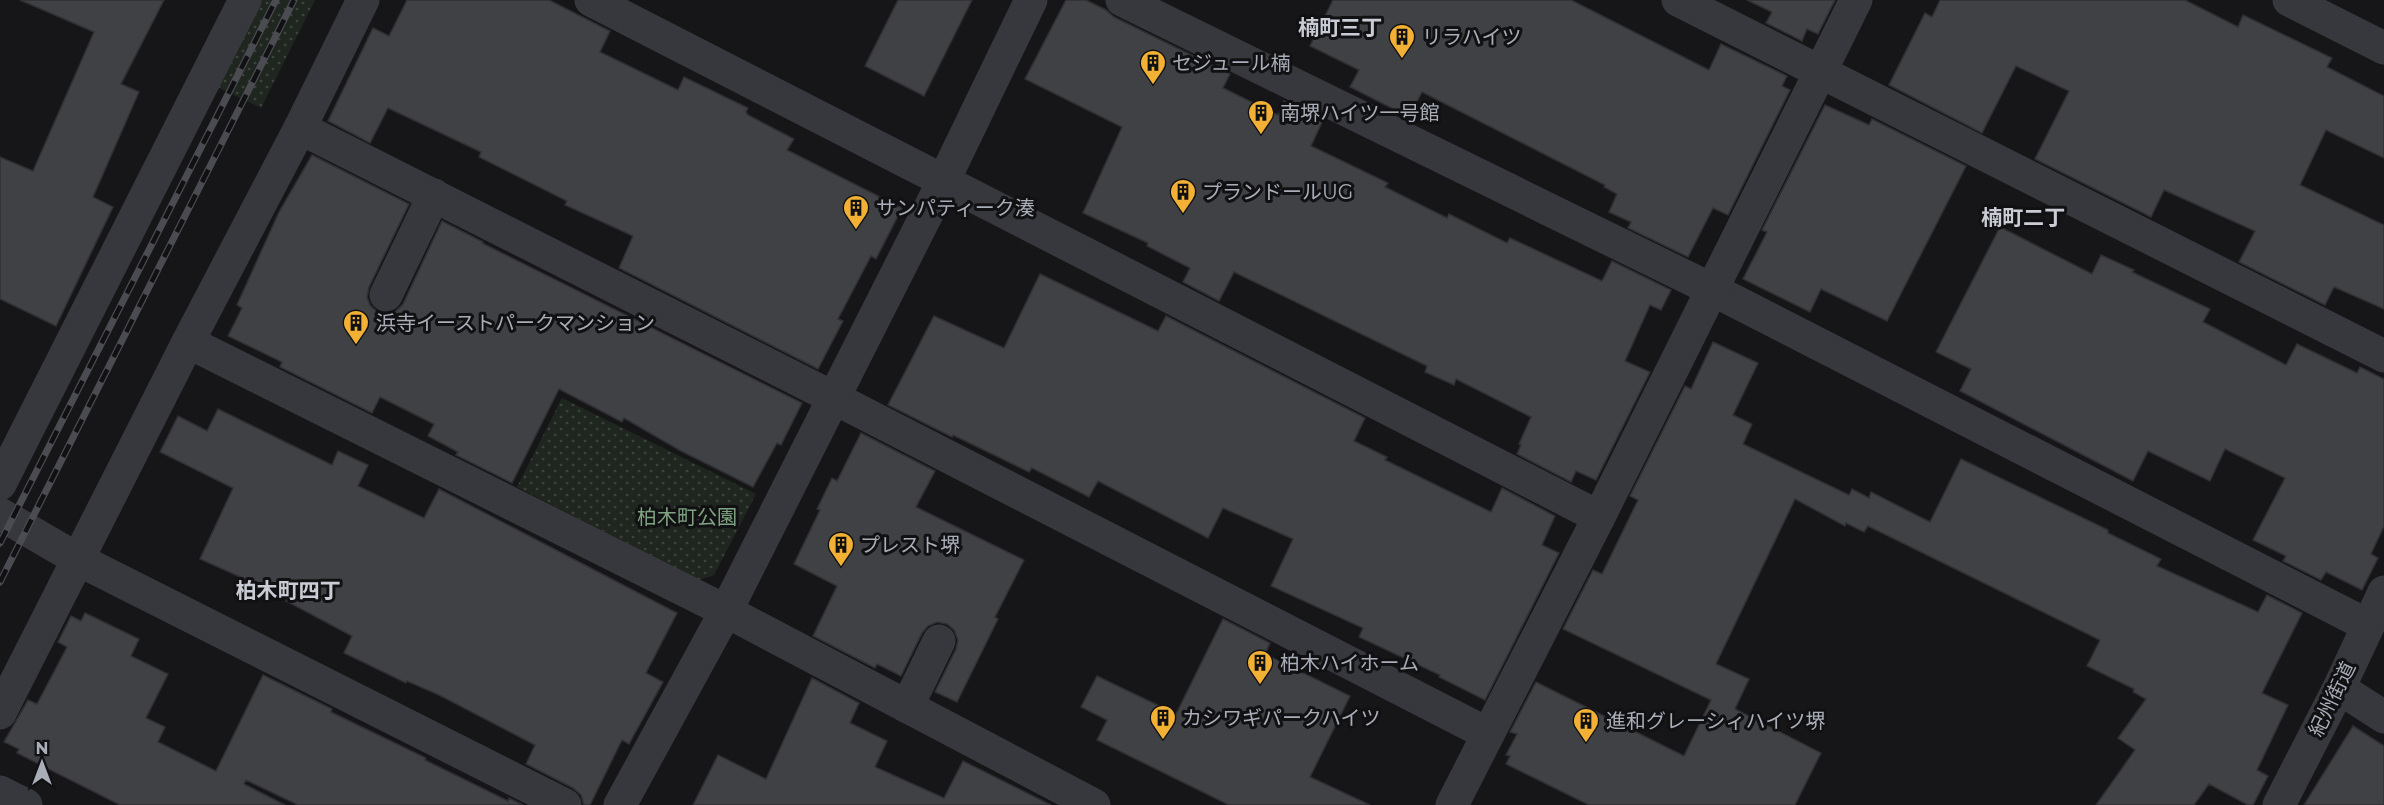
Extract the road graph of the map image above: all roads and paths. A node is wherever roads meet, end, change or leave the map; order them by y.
1 (245, 0) edge
2 (363, 0) edge
3 (591, 0) edge
4 (1031, 0) edge
5 (1122, 0) edge
6 (1678, 0) edge
7 (1856, 0) edge
8 (2289, 0) edge
9 (2384, 48) edge
10 (1819, 71) junction
11 (300, 128) junction
12 (943, 182) junction
13 (434, 195) junction
14 (1713, 290) junction
15 (386, 295) dead end
16 (188, 342) junction
17 (2384, 356) edge
18 (834, 398) junction
19 (0, 484) edge
20 (0, 514) edge
21 (1599, 517) junction
22 (78, 560) junction
23 (2384, 592) edge
24 (726, 611) junction
25 (2367, 625) junction
26 (939, 641) dead end
27 (2339, 688) junction
28 (907, 706) junction
29 (0, 713) edge
30 (2384, 717) edge
31 (1488, 734) junction
32 (0, 792) edge
33 (26, 805) edge
34 (565, 805) edge
35 (620, 805) edge
36 (1094, 805) edge
37 (1452, 805) edge
38 (2278, 805) edge

1 - 19 street
2 - 11 street
3 - 12 street
4 - 12 street
5 - 14 street
6 - 10 street
7 - 10 street
8 - 9 street
10 - 14 street
10 - 17 street
11 - 13 street
11 - 16 street
12 - 18 street
12 - 21 street
13 - 15 street
13 - 18 street
14 - 21 street
14 - 25 street
16 - 22 street
16 - 24 street
18 - 24 street
18 - 31 street
20 - 22 street
21 - 31 street
22 - 29 street
22 - 34 street
23 - 25 street, 紀州街道
24 - 28 street
24 - 35 street
25 - 27 street, 紀州街道
26 - 28 street
27 - 30 street
27 - 38 street, 紀州街道
28 - 36 street
31 - 37 street
32 - 33 street

